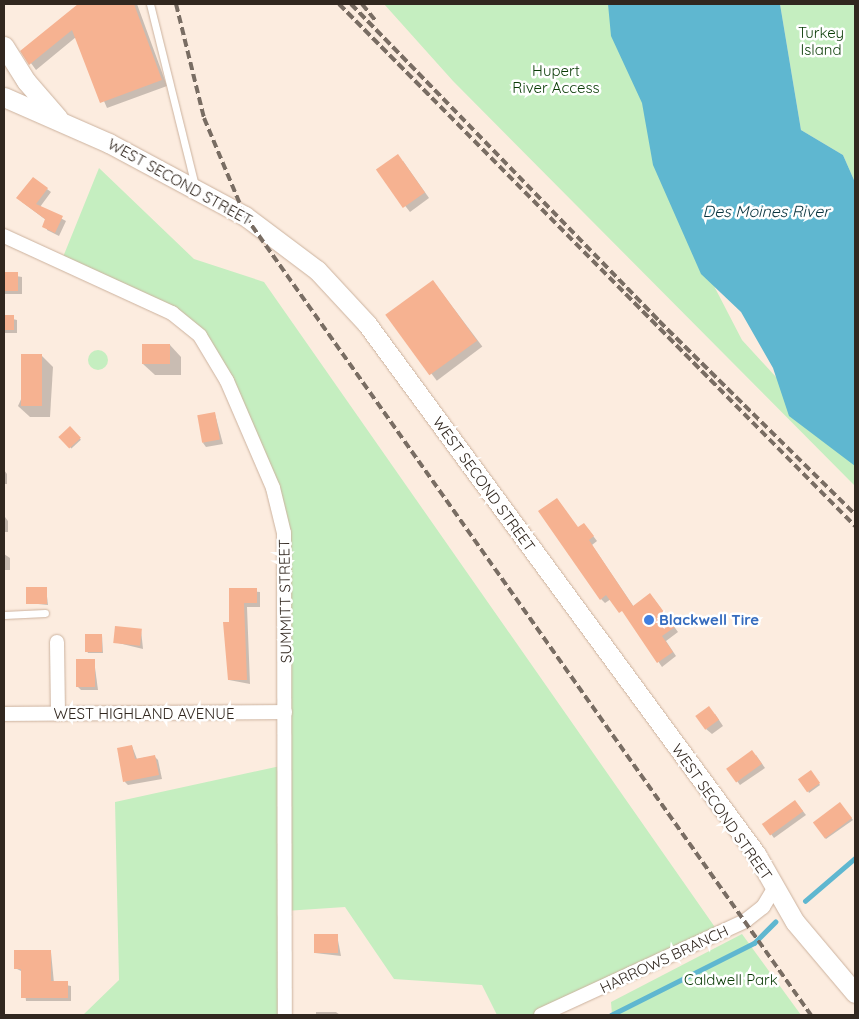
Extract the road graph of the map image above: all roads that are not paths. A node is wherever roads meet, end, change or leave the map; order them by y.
1 (150, 4) edge
2 (4, 46) edge
3 (4, 97) edge
4 (61, 120) junction
5 (197, 193) junction
6 (4, 236) edge
7 (45, 613) dead end
8 (4, 615) edge
9 (57, 642) dead end
10 (285, 712) junction
11 (4, 714) edge
12 (58, 714) junction
13 (775, 887) junction
14 (855, 993) edge
15 (285, 1015) edge
16 (541, 1015) edge

1 - 5 lane
2 - 4 main road
3 - 4 main road, WEST SECOND STREET
4 - 5 main road, WEST SECOND STREET
5 - 13 main road, WEST SECOND STREET
6 - 10 street, SUMMITT STREET
7 - 8 lane
9 - 12 street
10 - 12 street, WEST HIGHLAND AVENUE
10 - 15 street, SUMMITT STREET
11 - 12 street, WEST HIGHLAND AVENUE
13 - 14 main road, WEST SECOND STREET
13 - 16 street, HARROWS BRANCH

